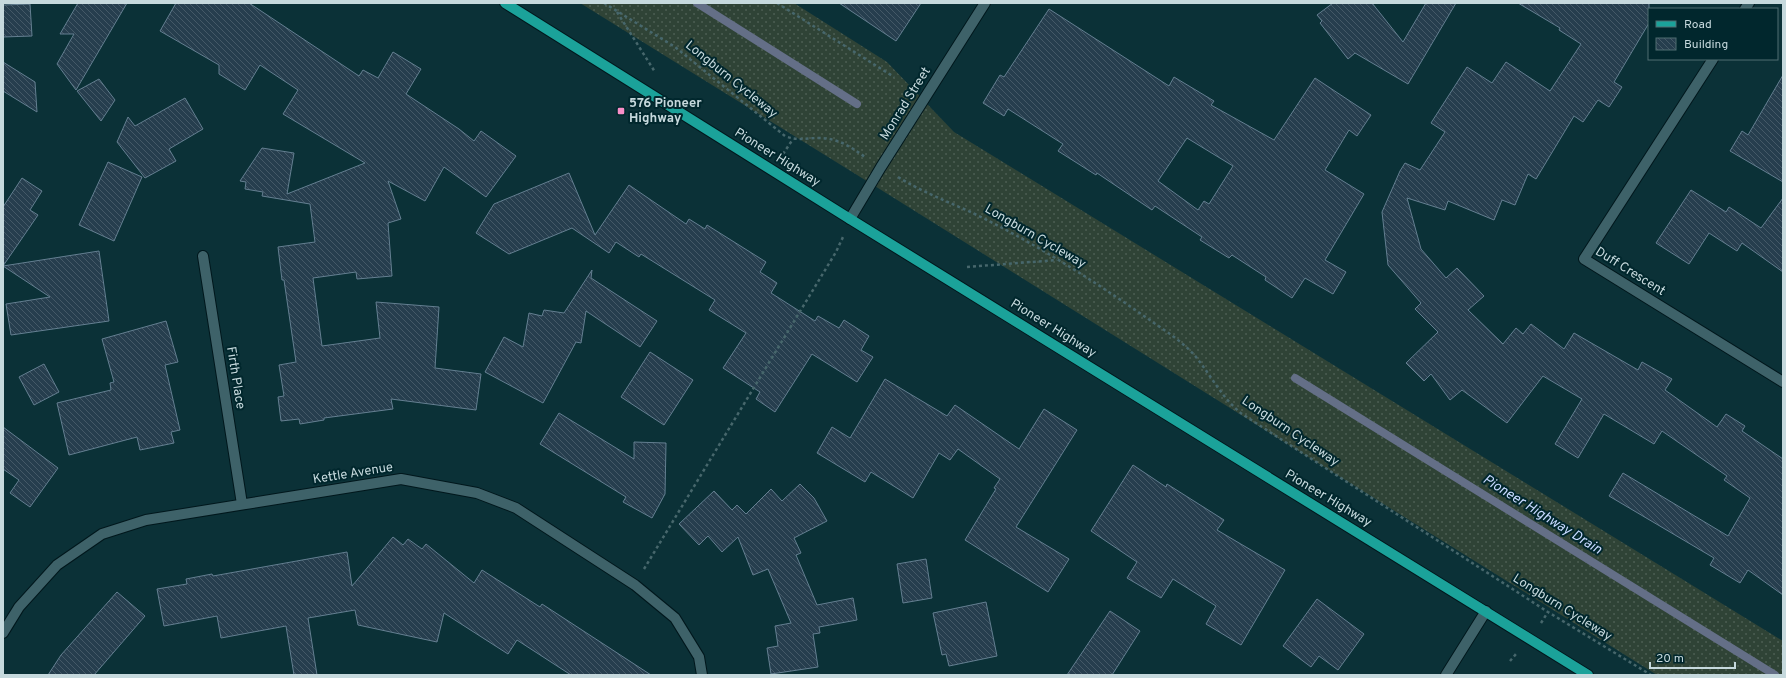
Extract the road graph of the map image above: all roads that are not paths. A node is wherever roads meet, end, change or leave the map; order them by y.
1 (505, 3) edge
2 (985, 3) edge
3 (1712, 60) edge
4 (850, 219) junction
5 (203, 256) dead end
6 (1783, 382) edge
7 (242, 504) junction
8 (1486, 611) junction
9 (3, 633) edge
10 (702, 675) edge
11 (1446, 675) edge
12 (1588, 675) edge

1 - 4 main road, Pioneer Highway
2 - 4 street, Monrad Street
3 - 6 street, Duff Crescent
4 - 8 main road, Pioneer Highway
5 - 7 street, Firth Place
7 - 9 street, Kettle Avenue
7 - 10 street, Kettle Avenue
8 - 11 street
8 - 12 main road, Pioneer Highway

